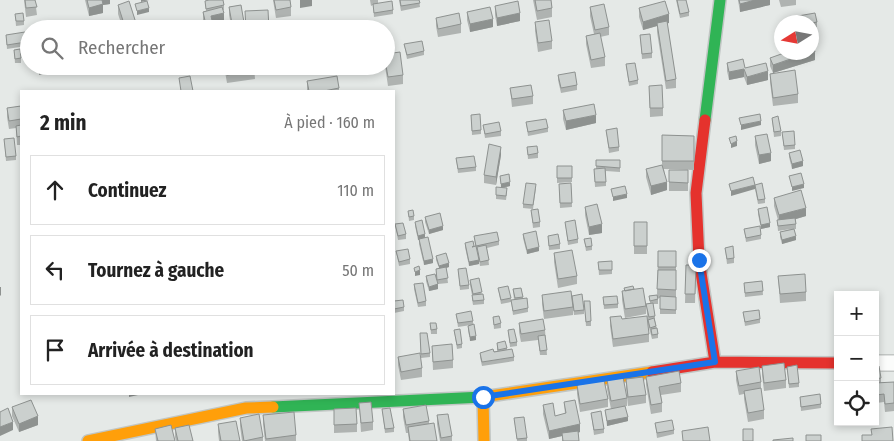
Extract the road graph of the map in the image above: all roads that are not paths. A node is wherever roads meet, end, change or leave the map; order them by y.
1 (720, 0) edge
2 (715, 362) junction
3 (834, 363) edge
4 (879, 363) edge
5 (894, 363) edge
6 (483, 397) junction
7 (88, 441) edge
8 (484, 441) edge

1 - 2 street
2 - 3 street
2 - 6 street
4 - 5 street
6 - 7 street
6 - 8 street

